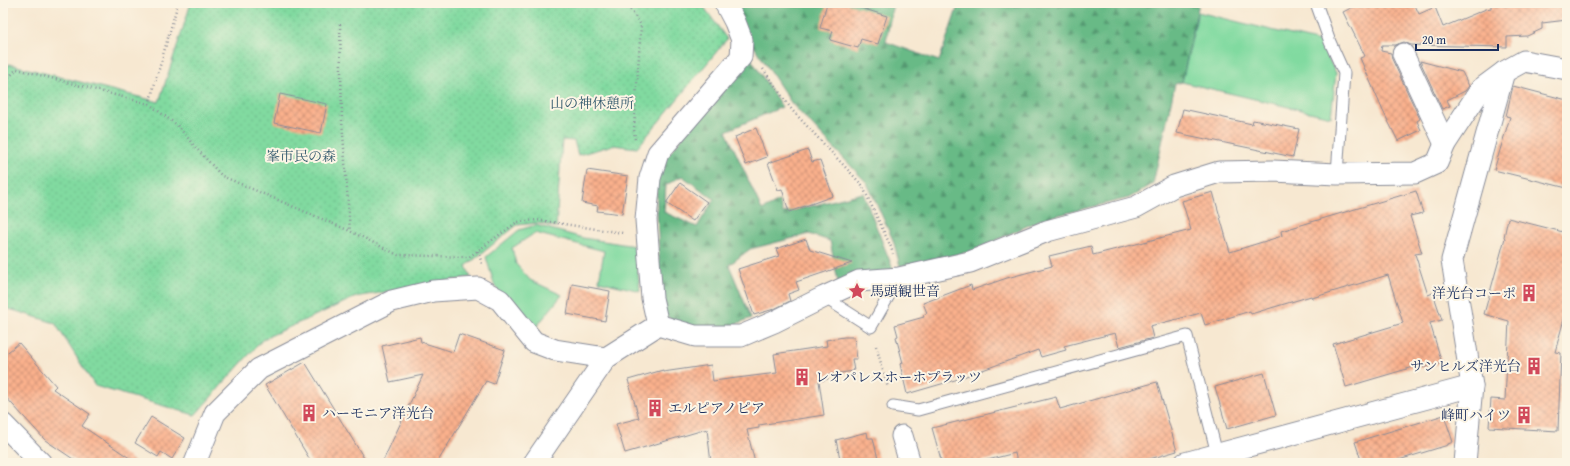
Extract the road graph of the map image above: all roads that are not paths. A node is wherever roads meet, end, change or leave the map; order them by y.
1 (725, 3) edge
2 (1316, 3) edge
3 (1403, 54) dead end
4 (1567, 69) edge
5 (1504, 72) junction
6 (1445, 144) junction
7 (1337, 174) junction
8 (899, 278) junction
9 (824, 297) junction
10 (658, 325) junction
11 (606, 358) junction
12 (1472, 386) junction
13 (894, 406) road end
14 (3, 424) edge
15 (902, 436) dead end
16 (1217, 454) junction
17 (41, 463) edge
18 (195, 463) edge
19 (534, 463) edge
20 (910, 463) edge
21 (1186, 463) edge
22 (1465, 463) edge

1 - 10 street
2 - 7 lane
3 - 6 street
4 - 5 street
5 - 6 street
5 - 12 street
6 - 7 street
7 - 8 street
8 - 9 street
8 - 9 lane
9 - 10 street
10 - 11 street
11 - 18 street
11 - 19 street
12 - 16 street
12 - 22 street
13 - 16 lane
14 - 17 street
15 - 20 street
16 - 21 street

